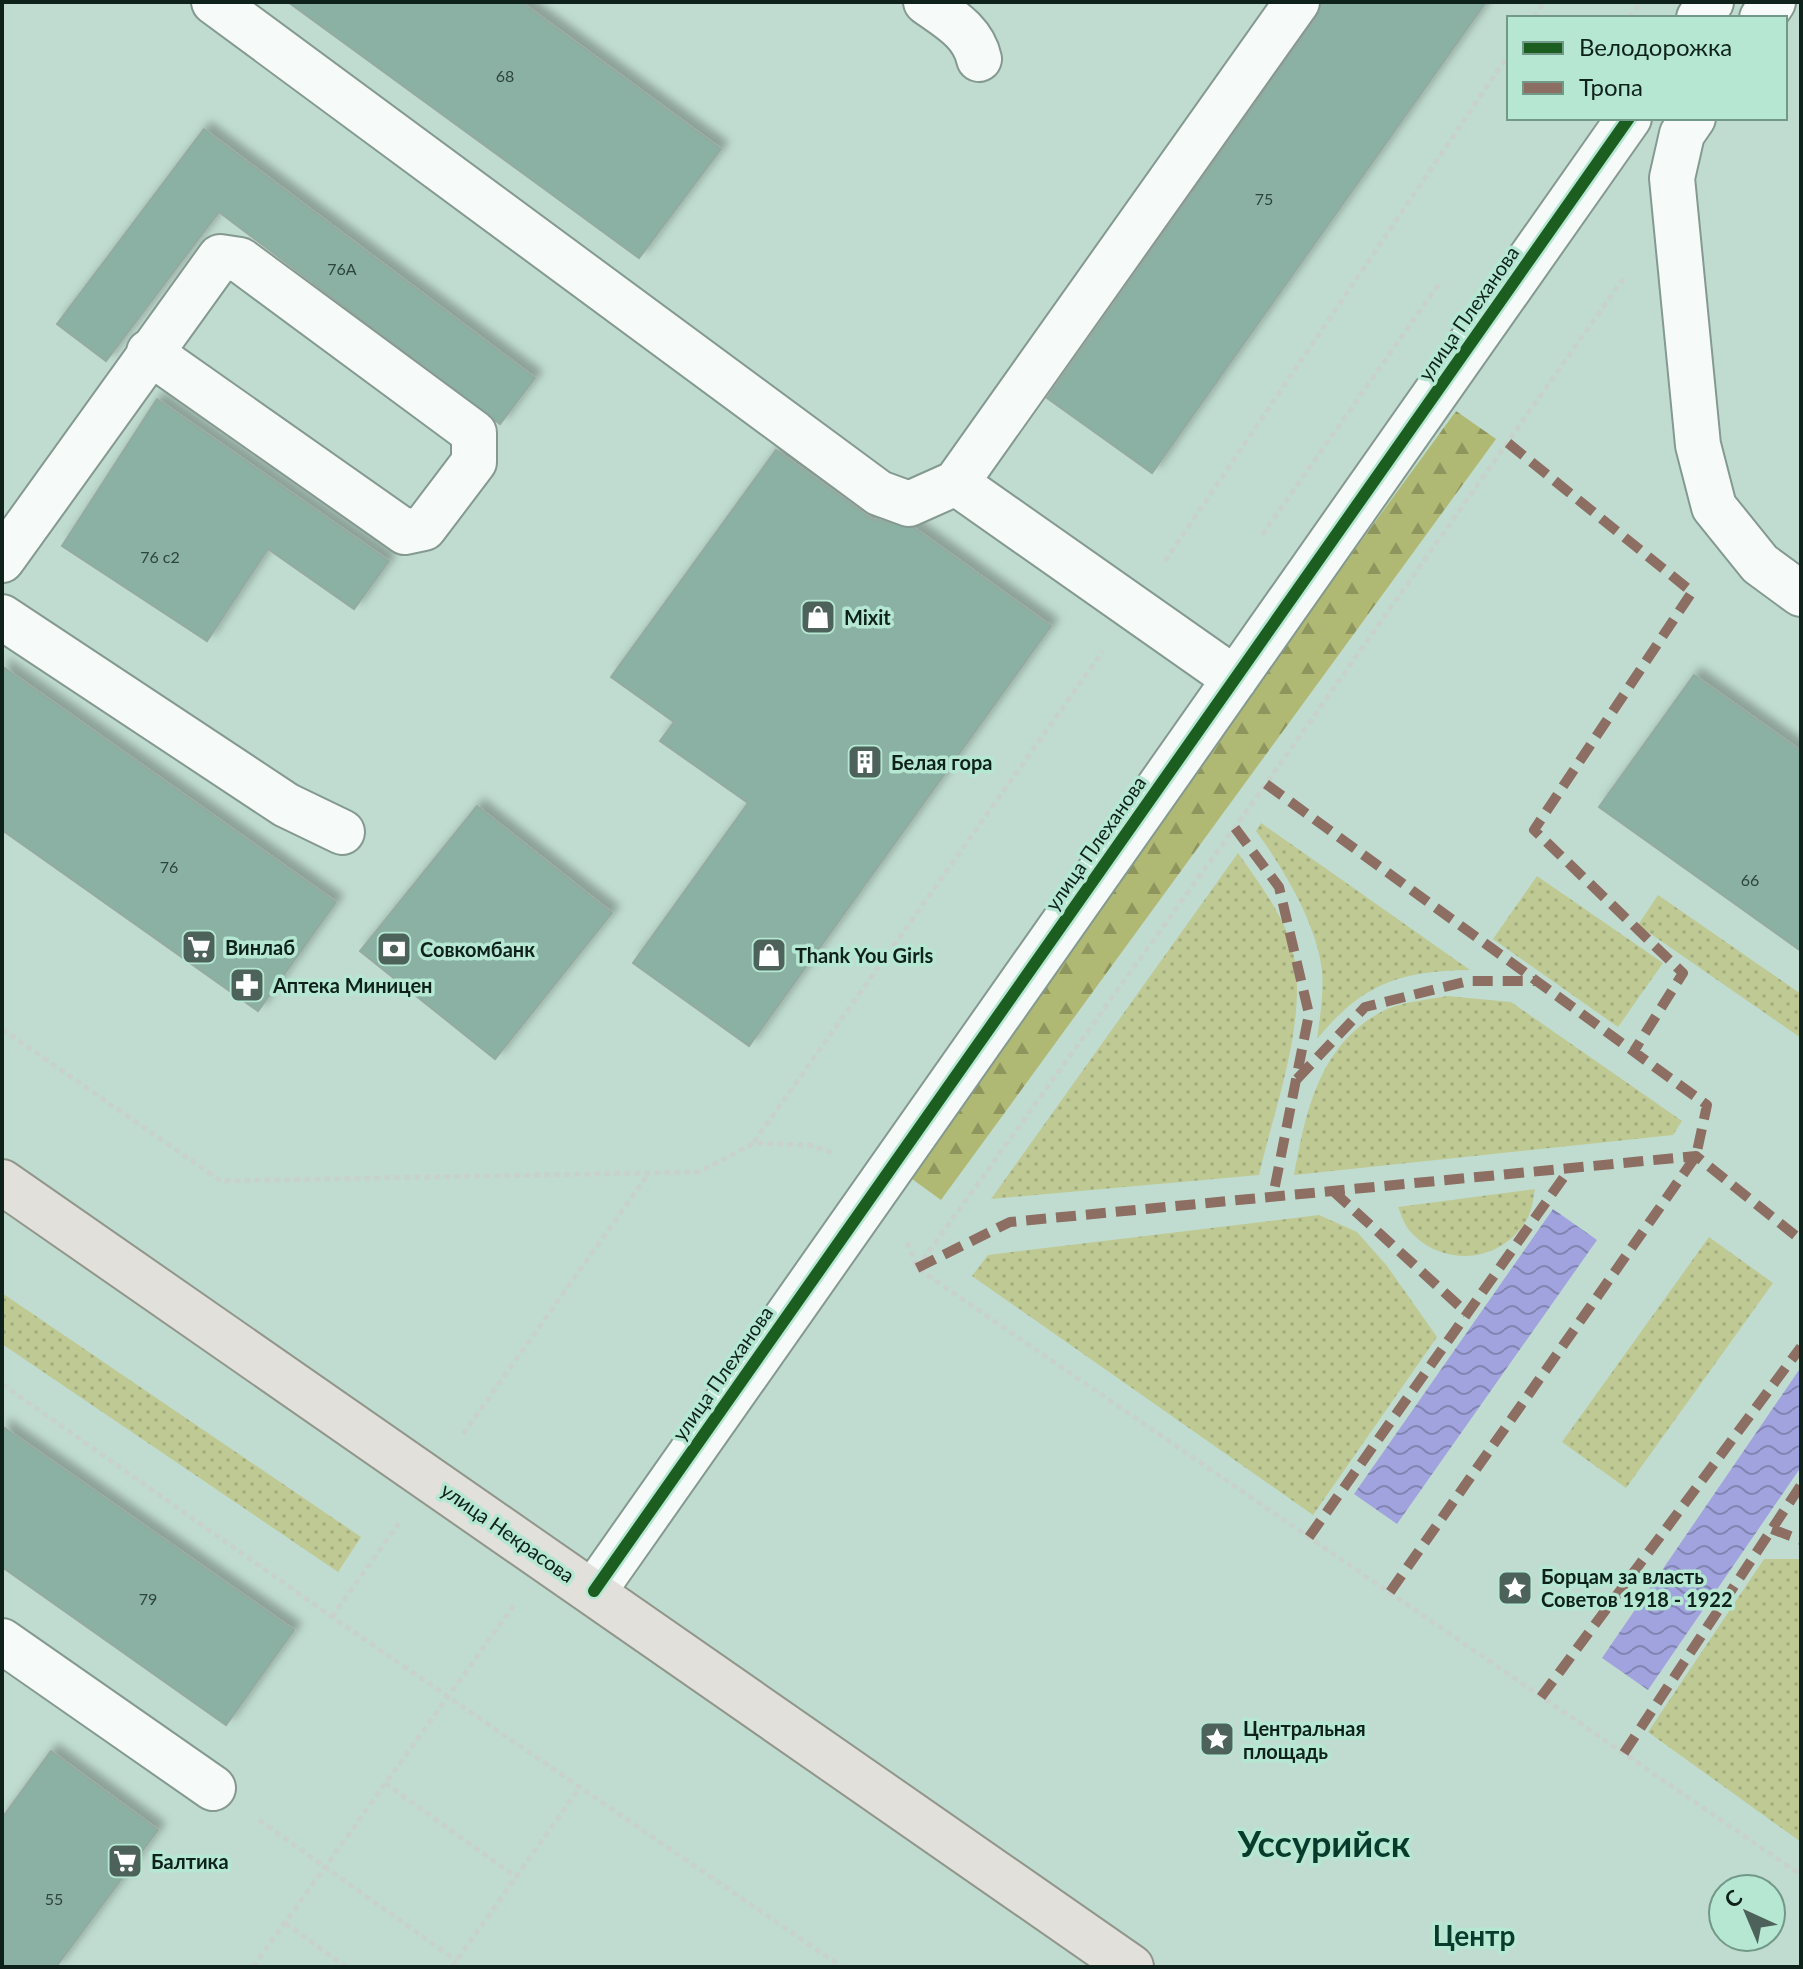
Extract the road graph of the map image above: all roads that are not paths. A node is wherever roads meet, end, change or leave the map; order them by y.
1 (214, 2) edge
2 (926, 2) edge
3 (1297, 2) edge
4 (979, 59) dead end
5 (1628, 120) edge
6 (1692, 120) edge
7 (149, 352) junction
8 (956, 483) junction
9 (2, 560) edge
10 (1801, 594) edge
11 (2, 617) edge
12 (1235, 679) junction
13 (342, 832) dead end
14 (2, 1182) edge
15 (594, 1591) junction
16 (2, 1641) edge
17 (213, 1788) road end
18 (1131, 1967) edge

1 - 8 street
2 - 4 street
3 - 8 street
5 - 12 street, улица Плеханова
6 - 10 street
7 - 7 street
7 - 9 street
8 - 12 street
11 - 13 street
12 - 15 street, улица Плеханова
14 - 15 main road, улица Некрасова
15 - 18 main road, улица Некрасова
16 - 17 street

